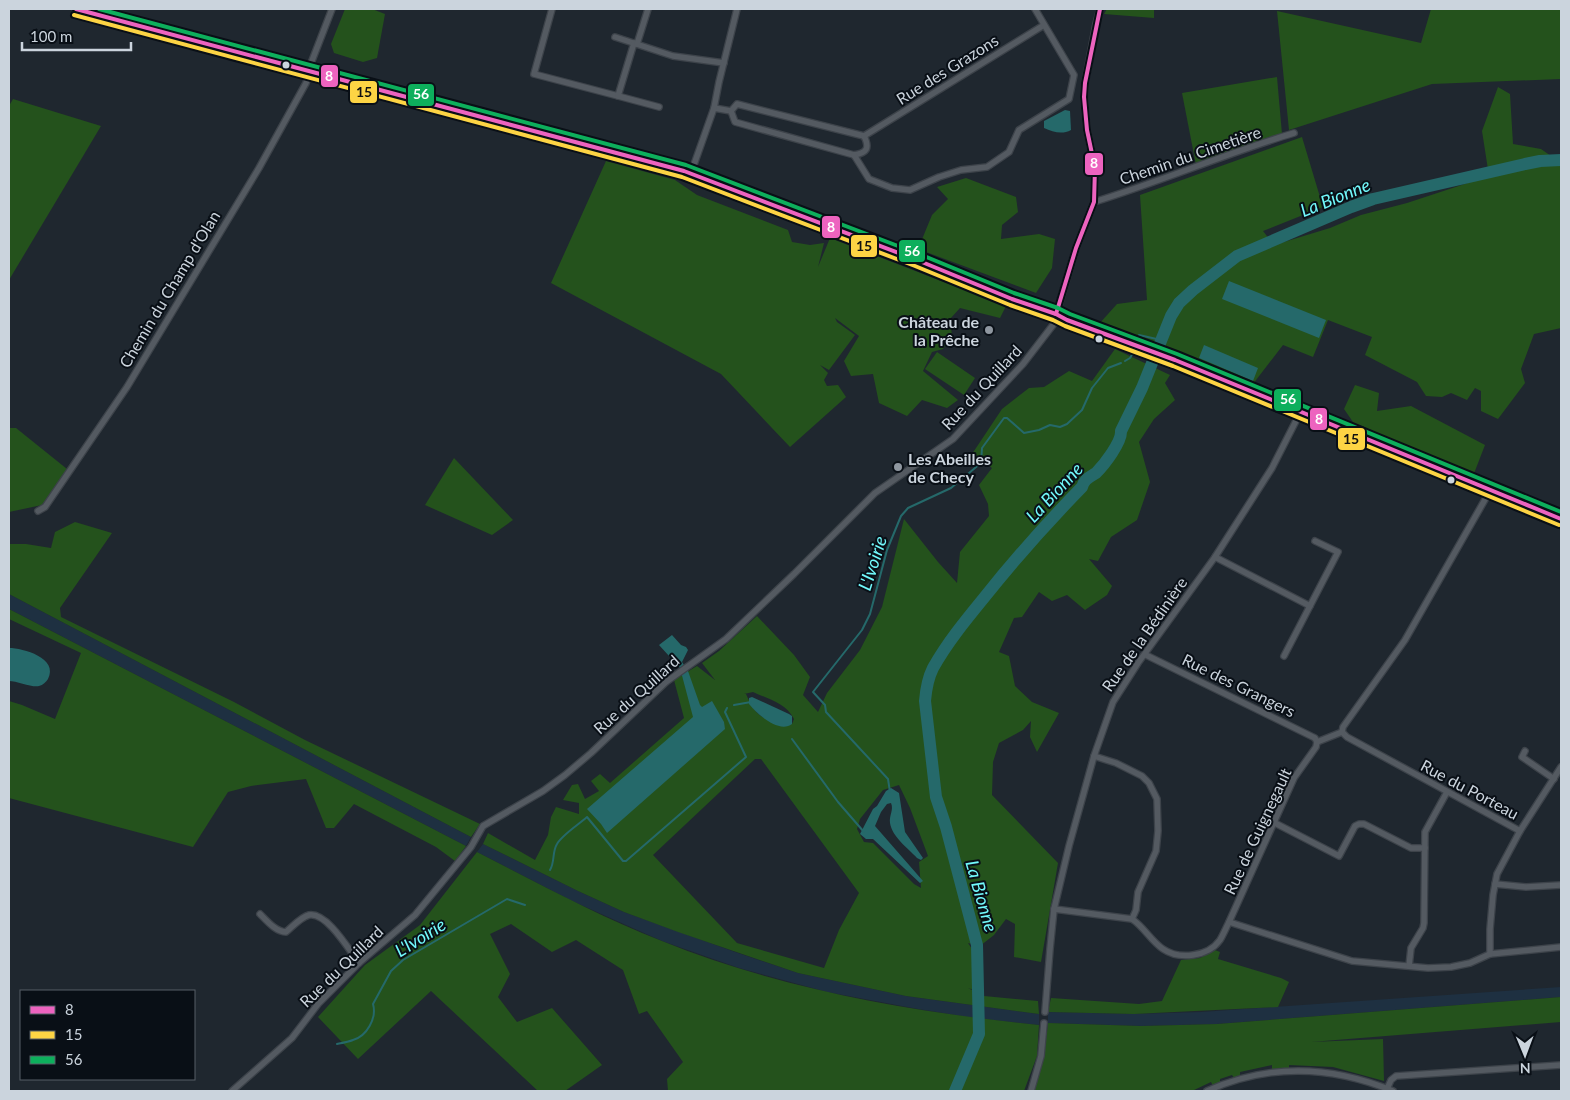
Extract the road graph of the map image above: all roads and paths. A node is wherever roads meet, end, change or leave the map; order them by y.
1 (76, 9) edge
2 (332, 9) edge
3 (552, 9) edge
4 (648, 9) edge
5 (737, 9) edge
6 (1035, 9) edge
7 (1099, 9) edge
8 (1044, 25) junction
9 (615, 37) dead end
10 (636, 43) junction
11 (724, 63) junction
12 (309, 71) junction
13 (618, 96) junction
14 (659, 107) dead end
15 (714, 108) junction
16 (731, 111) junction
17 (1294, 134) dead end
18 (864, 136) junction
19 (854, 155) junction
20 (691, 173) junction
21 (1094, 202) junction
22 (1056, 314) junction
23 (1301, 411) junction
24 (1491, 489) junction
25 (38, 510) dead end
26 (1561, 519) edge
27 (1315, 541) dead end
28 (1215, 557) junction
29 (1310, 606) junction
30 (1146, 655) junction
31 (1284, 656) dead end
32 (1342, 732) junction
33 (1317, 742) junction
34 (1526, 751) dead end
35 (1094, 756) junction
36 (1561, 767) edge
37 (1554, 779) junction
38 (1447, 792) junction
39 (1274, 822) junction
40 (1520, 831) junction
41 (1425, 848) junction
42 (1496, 884) junction
43 (1561, 885) edge
44 (1054, 909) junction
45 (260, 914) dead end
46 (1132, 919) junction
47 (1229, 922) junction
48 (1561, 947) edge
49 (1490, 954) junction
50 (359, 963) junction
51 (1408, 966) junction
52 (1045, 1012) dead end
53 (1044, 1023) dead end
54 (1561, 1065) edge
55 (1390, 1090) edge
56 (232, 1091) edge
57 (1031, 1091) edge
58 (1206, 1091) edge

1 - 12 main road
2 - 12 street, Chemin du Champ d'Olan
3 - 13 street
4 - 10 street
5 - 11 street
6 - 8 street
7 - 21 street, Rue du Quillard
8 - 18 street, Rue des Grazons
8 - 19 street
9 - 10 street
10 - 11 street
10 - 13 street
11 - 15 street
12 - 20 main road
12 - 25 street, Chemin du Champ d'Olan
13 - 14 street
15 - 16 street
15 - 20 street
16 - 18 street
16 - 19 street
17 - 21 street, Chemin du Cimetière
18 - 19 street
20 - 22 main road
21 - 22 street, Rue du Quillard
22 - 23 main road
22 - 50 street, Rue du Quillard
23 - 24 main road
23 - 28 street, Rue de la Bédinière
24 - 26 main road
24 - 32 street
27 - 29 street
28 - 29 street
28 - 30 street, Rue de la Bédinière
29 - 31 street
30 - 33 street, Rue des Grangers
30 - 35 street, Rue de la Bédinière
32 - 33 street
32 - 38 street, Rue du Porteau
33 - 39 street, Rue de Guignegault
34 - 37 street
35 - 44 street, Rue de la Bédinière
35 - 46 street
36 - 37 street, Rue du Porteau
37 - 40 street, Rue du Porteau
38 - 40 street, Rue du Porteau
38 - 41 street
39 - 41 street
39 - 47 street, Rue de Guignegault
40 - 42 street
41 - 51 street
42 - 43 street
42 - 49 street
44 - 46 street
44 - 52 street, Rue de la Bédinière
45 - 50 street
46 - 47 street, Rue de Guignegault
47 - 51 street
48 - 49 street
49 - 51 street
50 - 56 street, Rue du Quillard
53 - 57 street
54 - 55 street
55 - 58 street

